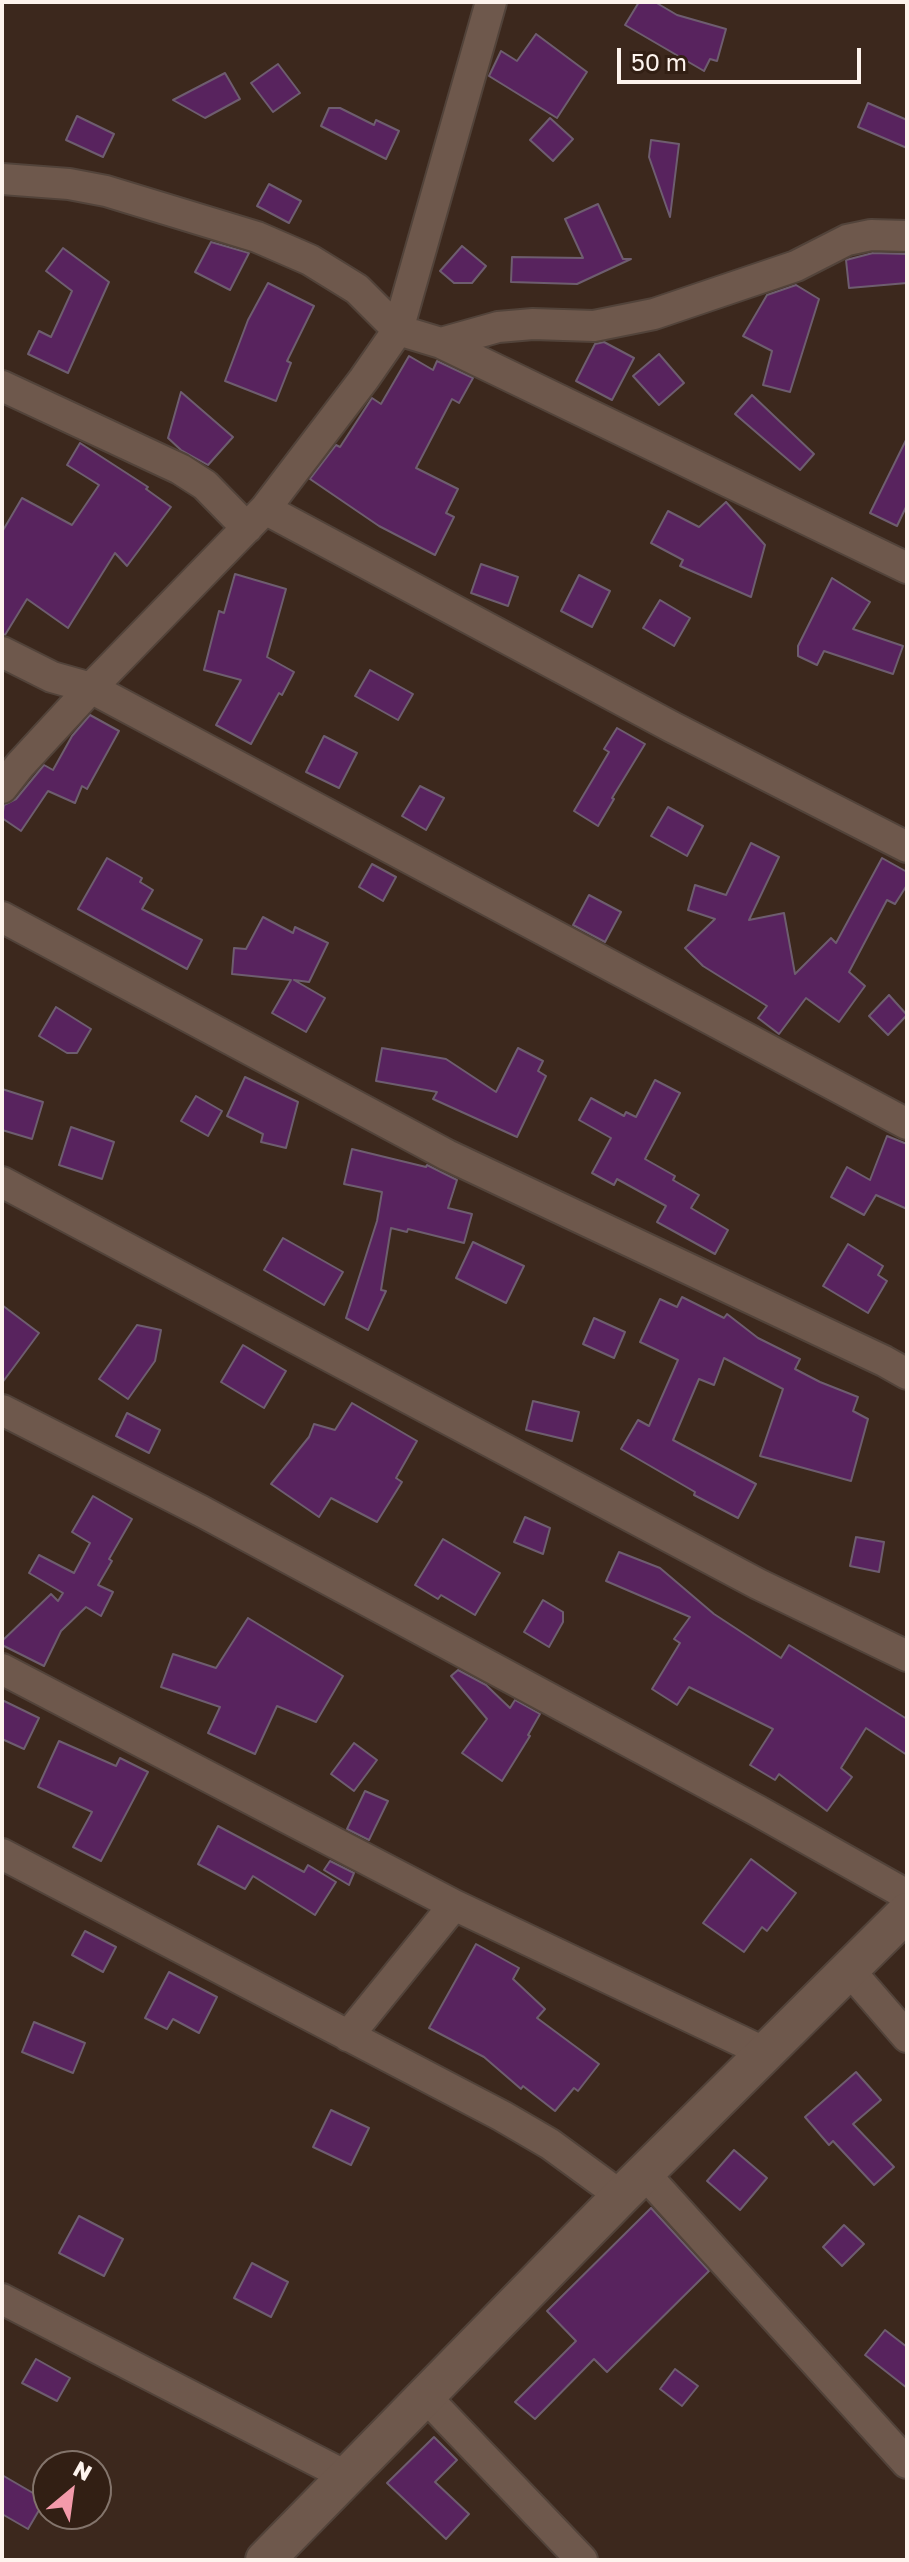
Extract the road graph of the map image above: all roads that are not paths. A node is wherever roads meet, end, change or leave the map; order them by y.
1 (491, 2) edge
2 (2, 179) edge
3 (907, 236) edge
4 (398, 330) junction
5 (441, 343) junction
6 (2, 386) edge
7 (256, 519) junction
8 (907, 568) edge
9 (2, 652) edge
10 (91, 688) junction
11 (2, 788) edge
12 (907, 847) edge
13 (2, 917) edge
14 (907, 1124) edge
15 (2, 1182) edge
16 (907, 1374) edge
17 (2, 1410) edge
18 (907, 1656) edge
19 (2, 1669) edge
20 (2, 1854) edge
21 (907, 1895) edge
22 (454, 1905) junction
23 (907, 1912) edge
24 (850, 1971) junction
25 (348, 2036) junction
26 (907, 2037) edge
27 (766, 2053) junction
28 (633, 2185) junction
29 (2, 2299) edge
30 (425, 2396) junction
31 (907, 2463) edge
32 (346, 2476) junction
33 (265, 2560) edge
34 (582, 2560) edge

1 - 4 street
2 - 4 street
3 - 5 street
4 - 5 street
4 - 7 street
5 - 8 street
6 - 7 street
7 - 10 street
7 - 12 street
9 - 10 street
10 - 11 street
10 - 14 street
13 - 16 street
15 - 18 street
17 - 21 street
19 - 22 street
20 - 25 street
22 - 25 street
22 - 27 street
23 - 24 street
24 - 26 street
24 - 27 street
25 - 28 street
27 - 28 street
28 - 30 street
28 - 31 street
29 - 32 street
30 - 32 street
30 - 34 street
32 - 33 street

